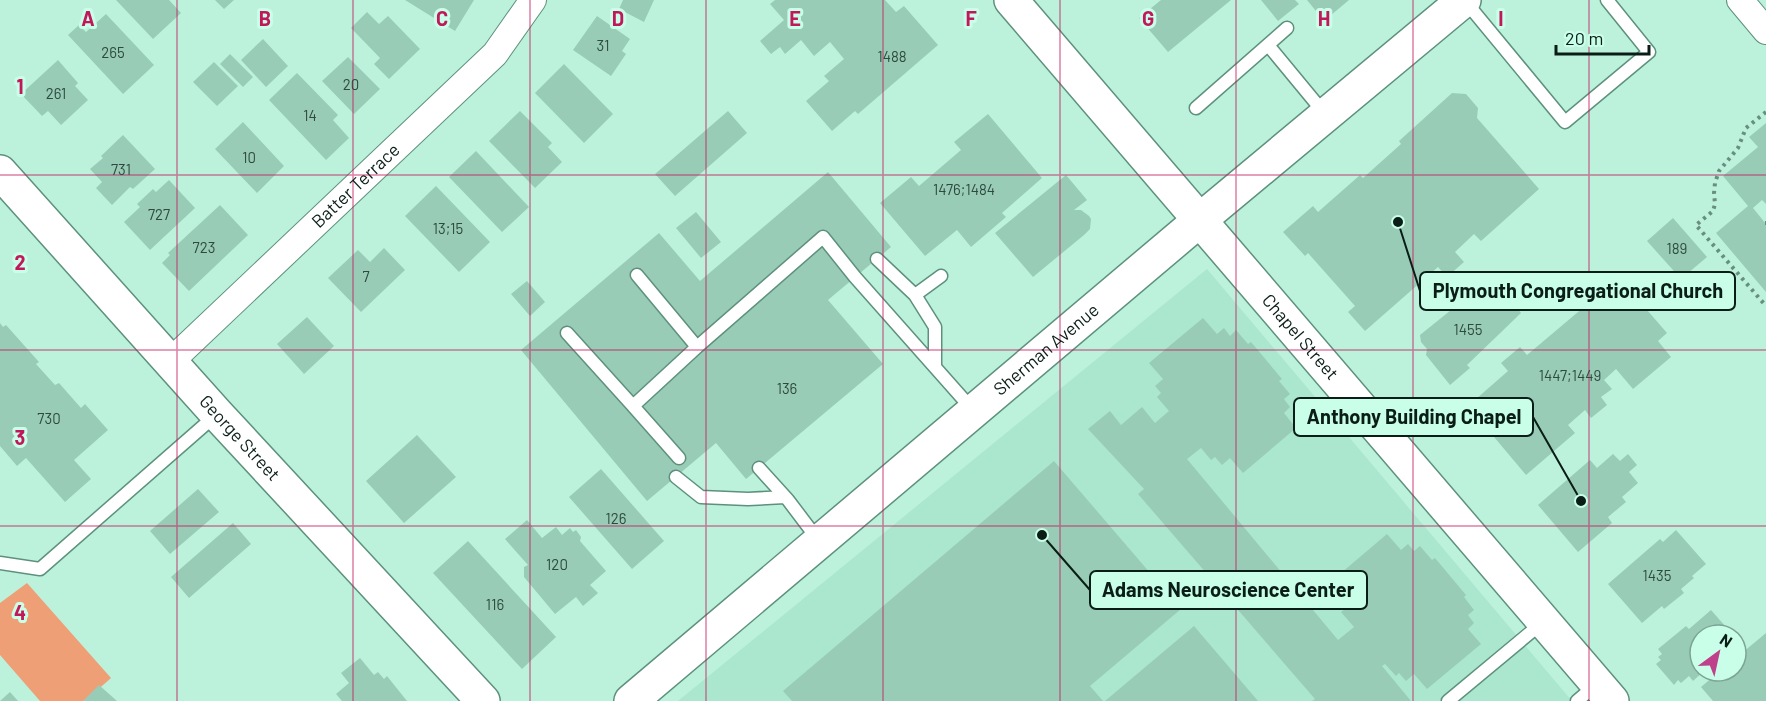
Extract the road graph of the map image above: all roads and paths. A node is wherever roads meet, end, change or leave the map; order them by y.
1 (533, 0) edge
2 (1011, 0) edge
3 (1464, 0) edge
4 (1608, 0) edge
5 (1740, 0) edge
6 (1287, 28) dead end
7 (1766, 31) edge
8 (1268, 45) junction
9 (1196, 108) dead end
10 (1766, 112) edge
11 (1326, 115) junction
12 (0, 172) edge
13 (1201, 219) junction
14 (877, 259) dead end
15 (638, 275) dead end
16 (941, 276) dead end
17 (915, 295) junction
18 (1766, 306) edge
19 (567, 333) dead end
20 (697, 347) junction
21 (170, 362) junction
22 (935, 367) junction
23 (633, 406) junction
24 (974, 411) junction
25 (217, 414) junction
26 (678, 458) dead end
27 (759, 468) dead end
28 (676, 477) dead end
29 (784, 496) junction
30 (820, 542) junction
31 (0, 563) edge
32 (1544, 621) junction
33 (1596, 695) edge
34 (483, 701) edge
35 (631, 701) edge
36 (1448, 701) edge

1 - 21 street, Batter Terrace
2 - 13 main road, Chapel Street
3 - 4 lane
3 - 11 main road, Sherman Avenue
5 - 7 street
6 - 8 lane
8 - 9 lane
8 - 11 lane
10 - 18 path
11 - 13 main road, Sherman Avenue
12 - 21 main road, George Street
13 - 24 main road, Sherman Avenue
13 - 32 main road, Chapel Street
14 - 17 lane
15 - 20 lane
16 - 17 lane
17 - 22 lane
19 - 23 lane
20 - 22 lane
20 - 23 lane
21 - 25 main road, George Street
22 - 24 lane
23 - 26 lane
24 - 30 main road, Sherman Avenue
25 - 31 lane
25 - 34 main road, George Street
27 - 29 lane
28 - 29 lane
29 - 30 lane
30 - 35 main road, Sherman Avenue
32 - 33 main road, Chapel Street
32 - 36 lane

